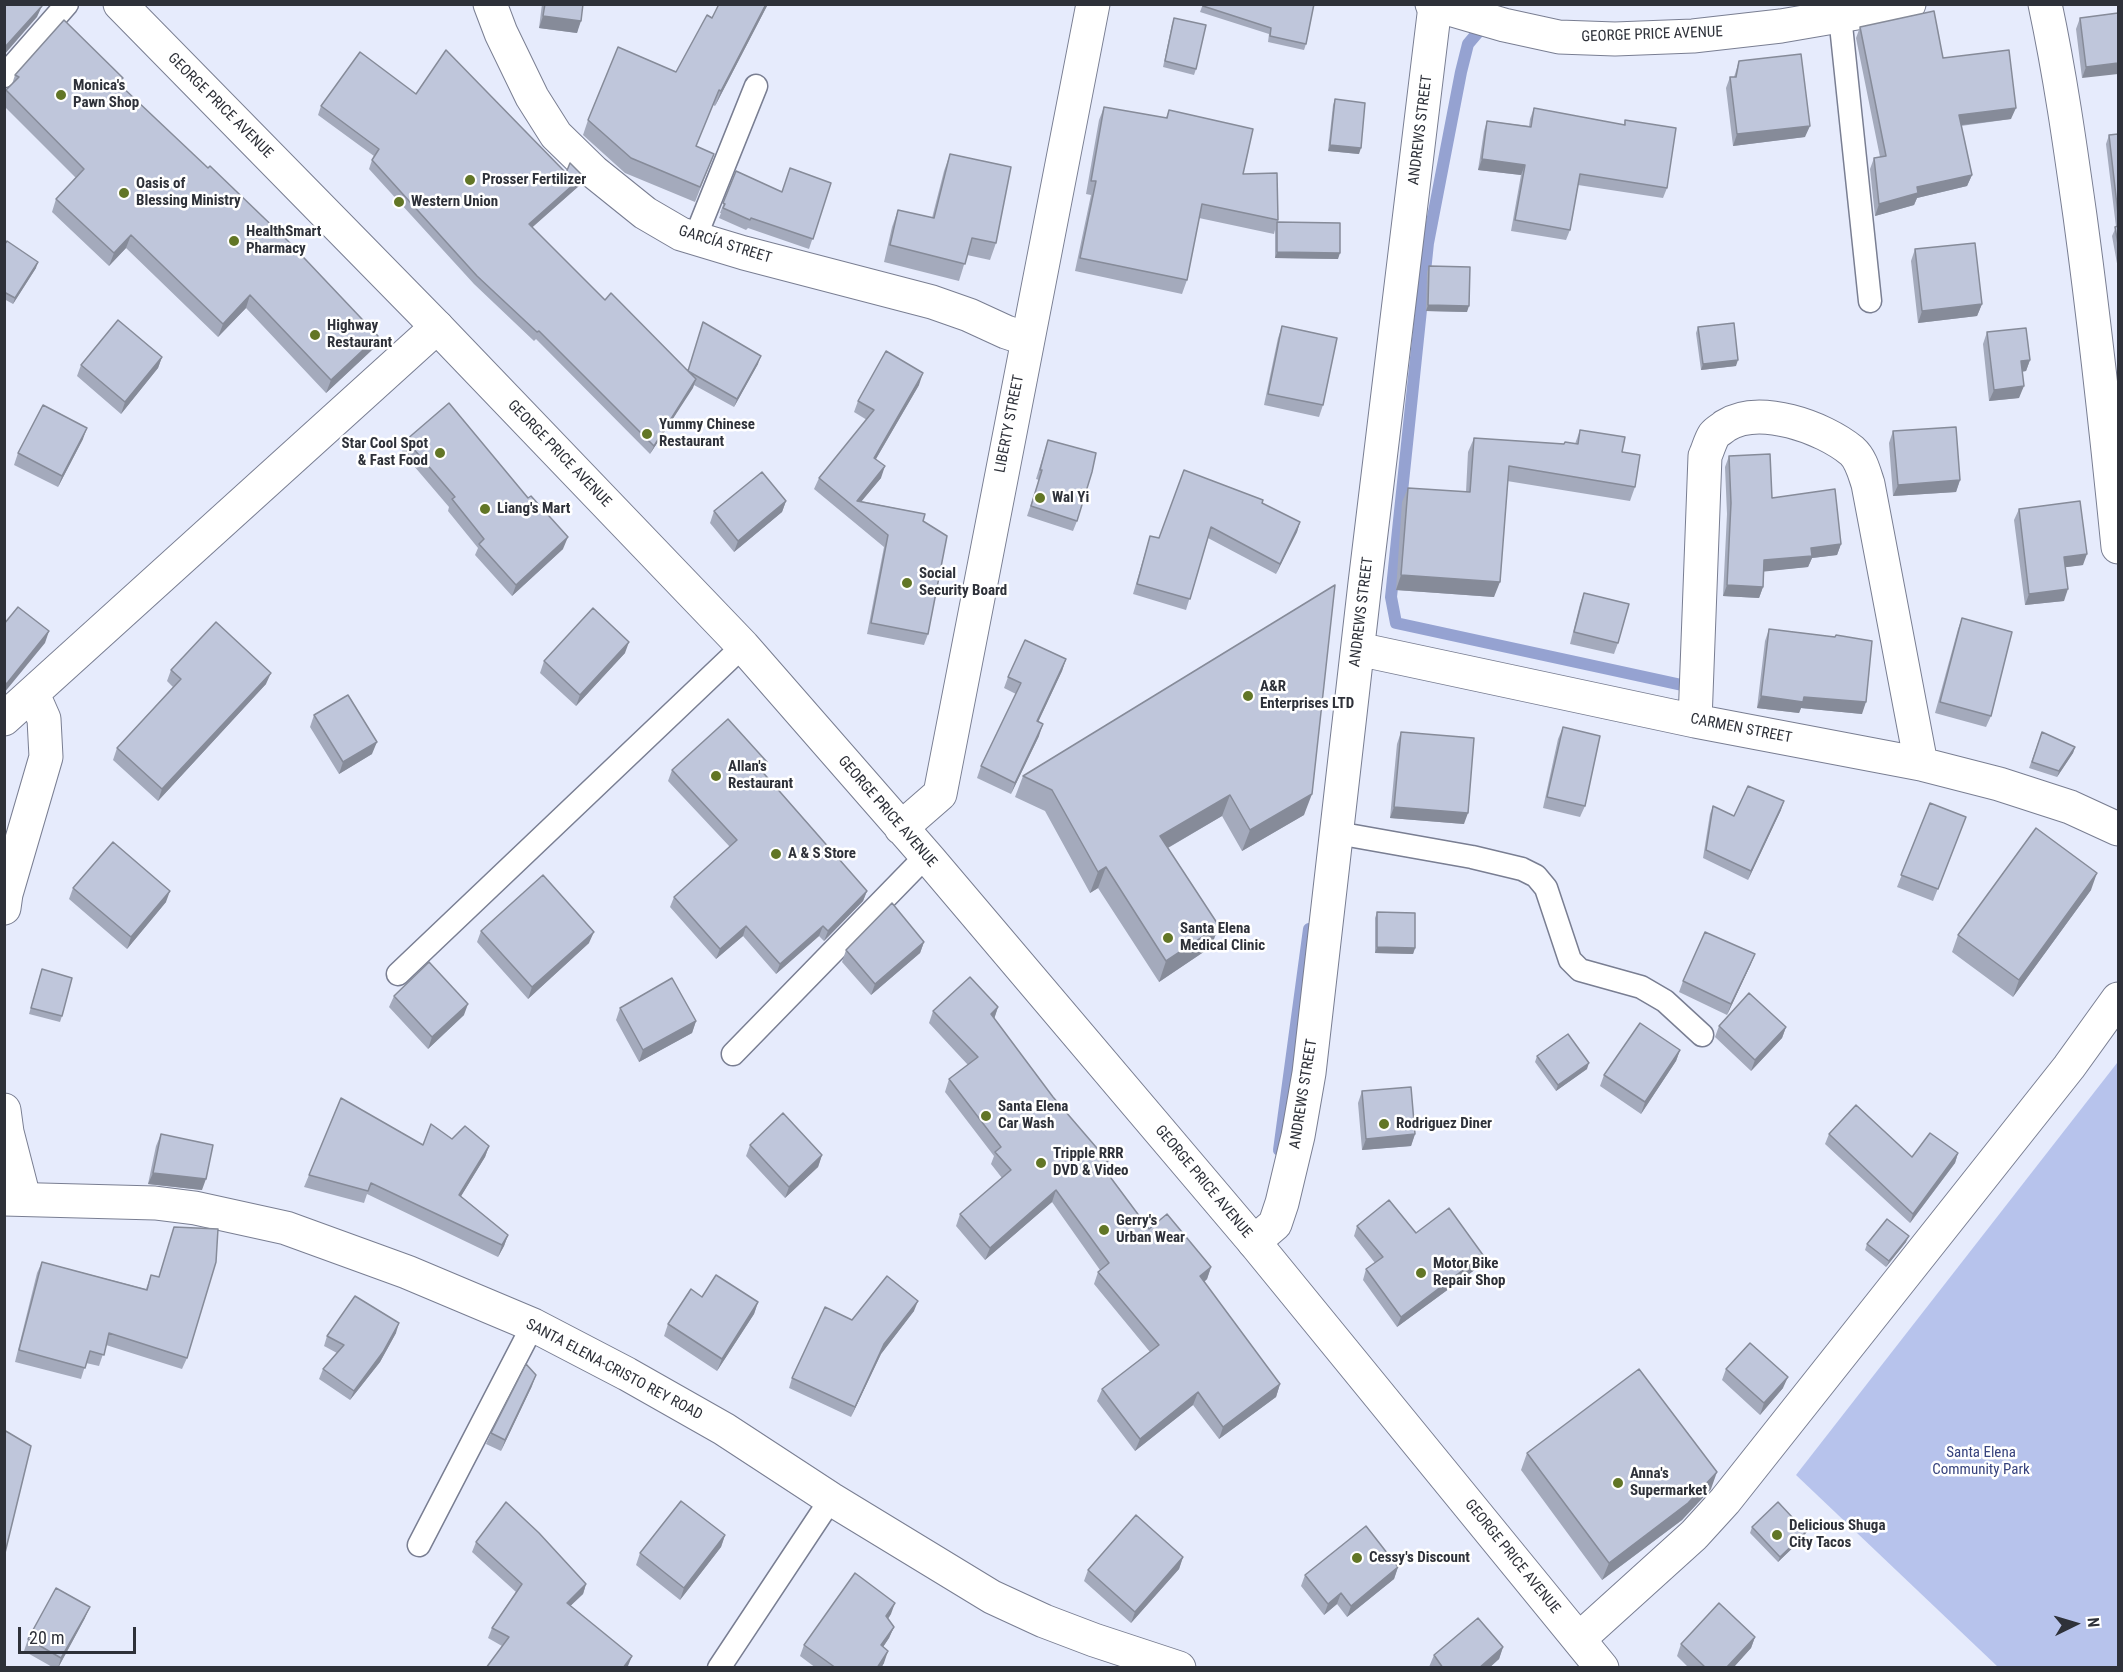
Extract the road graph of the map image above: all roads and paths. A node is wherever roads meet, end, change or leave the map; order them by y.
1 (66, 4) edge
2 (120, 4) edge
3 (490, 4) edge
4 (1093, 4) edge
5 (1909, 4) edge
6 (2044, 4) edge
7 (1434, 5) edge
8 (1840, 16) junction
9 (4, 76) edge
10 (756, 86) dead end
11 (695, 238) junction
12 (1870, 301) dead end
13 (437, 327) junction
14 (1027, 339) junction
15 (2118, 547) edge
16 (743, 646) junction
17 (1358, 649) junction
18 (33, 694) junction
19 (4, 719) edge
20 (1695, 721) junction
21 (1921, 764) junction
22 (901, 828) junction
23 (2118, 829) edge
24 (1337, 833) junction
25 (926, 856) junction
26 (4, 908) edge
27 (398, 974) dead end
28 (2118, 999) edge
29 (1702, 1035) dead end
30 (733, 1054) dead end
31 (4, 1110) edge
32 (14, 1199) edge
33 (1254, 1242) junction
34 (533, 1325) junction
35 (831, 1499) junction
36 (419, 1545) dead end
37 (1579, 1639) junction
38 (719, 1668) edge
39 (1179, 1668) edge
40 (1602, 1668) edge

1 - 9 lane
2 - 13 street, GEORGE PRICE AVENUE
3 - 11 street, GARCÍA STREET
4 - 14 street, LIBERTY STREET
5 - 8 street, GEORGE PRICE AVENUE
6 - 15 street
7 - 8 street, GEORGE PRICE AVENUE
7 - 17 street, ANDREWS STREET
8 - 12 lane
10 - 11 lane
11 - 14 street, GARCÍA STREET
13 - 16 street, GEORGE PRICE AVENUE
13 - 18 street
14 - 22 street, LIBERTY STREET
16 - 22 street, GEORGE PRICE AVENUE
16 - 27 lane
17 - 20 street, CARMEN STREET
17 - 24 street, ANDREWS STREET
18 - 19 street
18 - 26 street
20 - 21 street, CARMEN STREET
20 - 21 street
21 - 23 street, CARMEN STREET
22 - 25 street, GEORGE PRICE AVENUE
24 - 29 lane
24 - 33 street, ANDREWS STREET
25 - 30 lane
25 - 33 street, GEORGE PRICE AVENUE
28 - 37 street
31 - 32 street
32 - 34 street, SANTA ELENA-CRISTO REY ROAD
33 - 37 street, GEORGE PRICE AVENUE
34 - 35 street, SANTA ELENA-CRISTO REY ROAD
34 - 36 lane
35 - 38 lane
35 - 39 street, SANTA ELENA-CRISTO REY ROAD
37 - 40 street, GEORGE PRICE AVENUE

